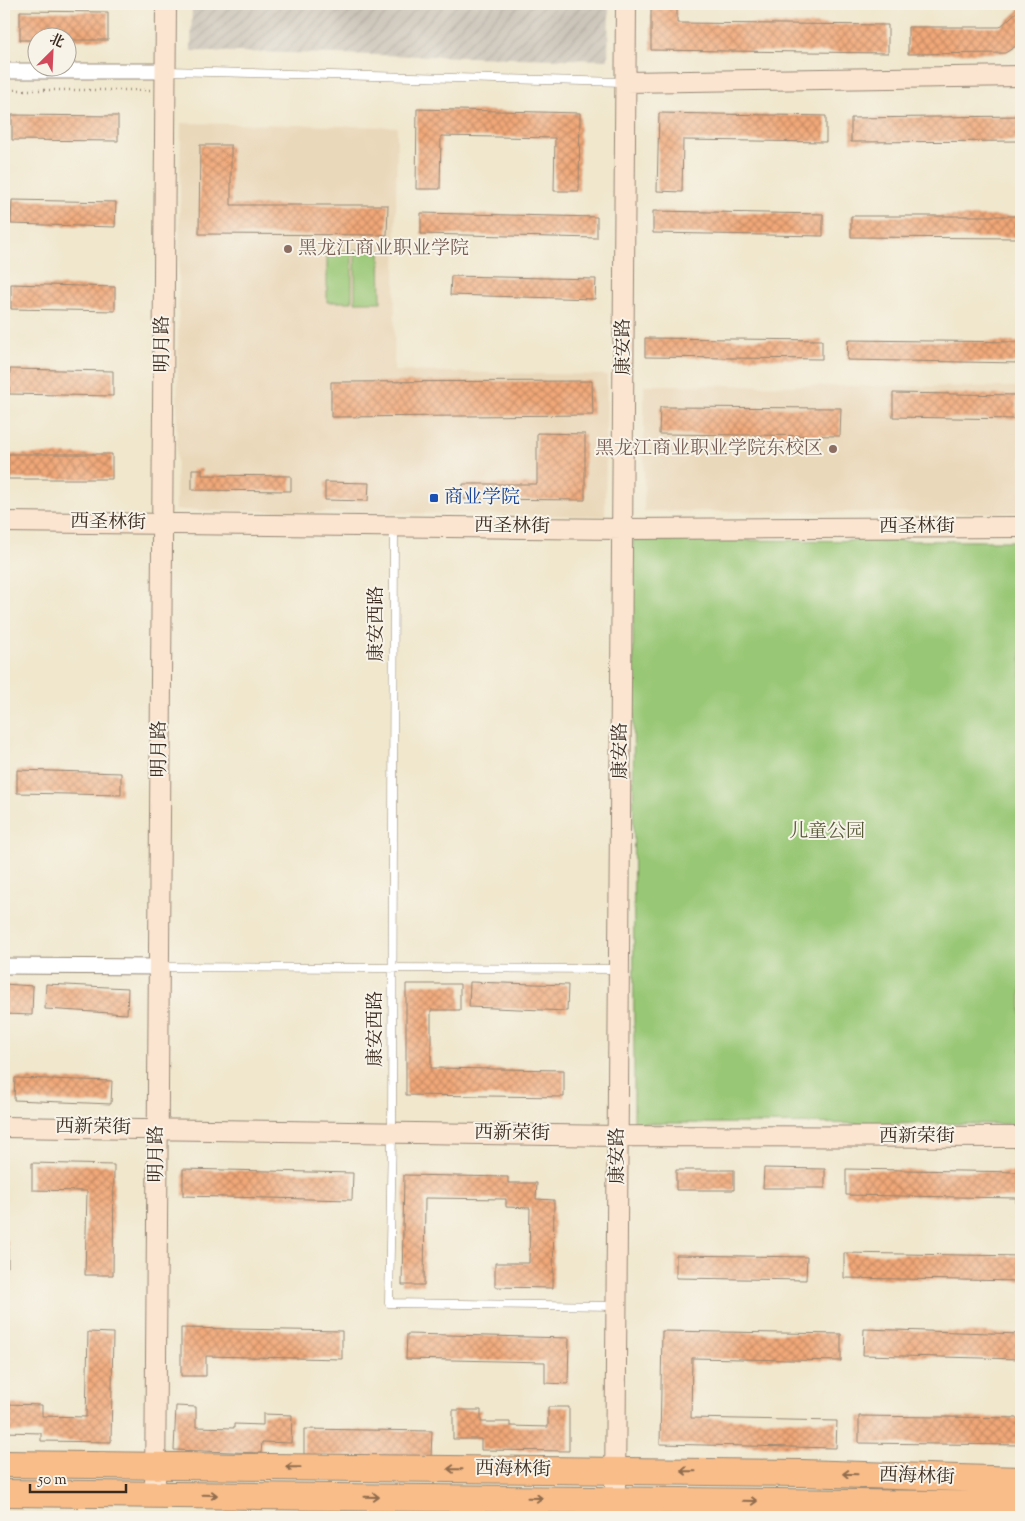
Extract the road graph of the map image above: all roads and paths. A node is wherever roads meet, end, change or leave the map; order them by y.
1 (166, 4) edge
2 (626, 4) edge
3 (4, 71) edge
4 (1021, 76) edge
5 (165, 81) junction
6 (626, 82) junction
7 (4, 90) edge
8 (4, 522) edge
9 (162, 524) junction
10 (394, 526) junction
11 (1021, 527) edge
12 (623, 528) junction
13 (4, 966) edge
14 (159, 967) junction
15 (392, 968) junction
16 (620, 969) junction
17 (4, 1127) edge
18 (158, 1130) junction
19 (392, 1133) junction
20 (618, 1136) junction
21 (1021, 1137) edge
22 (617, 1306) junction
23 (4, 1464) edge
24 (155, 1466) junction
25 (616, 1471) junction
26 (1021, 1480) edge
27 (4, 1493) edge
28 (155, 1494) junction
29 (615, 1499) junction
30 (1021, 1505) edge

1 - 5 street, 明月路
2 - 6 street, 康安路
3 - 5 street
4 - 6 street
5 - 6 lane
5 - 7 path
5 - 9 street, 明月路
6 - 12 street, 康安路
8 - 9 street, 西圣林街
9 - 10 street, 西圣林街
9 - 14 street, 明月路
10 - 12 street, 西圣林街
10 - 15 lane, 康安西路
11 - 12 street, 西圣林街
12 - 16 street, 康安路
13 - 14 street
14 - 15 lane
14 - 18 street, 明月路
15 - 16 lane
15 - 19 lane, 康安西路
16 - 20 street, 康安路
17 - 18 street, 西新荣街
18 - 19 street, 西新荣街
18 - 24 street, 明月路
19 - 20 street, 西新荣街
19 - 22 lane, 康安西路
20 - 21 street, 西新荣街
20 - 22 street, 康安路
22 - 25 street, 康安路
23 - 24 highway, 西海林街
25 -> 24 highway, 西海林街
24 - 28 street, 明月路
26 -> 25 highway, 西海林街
25 - 29 street, 康安路
27 - 28 highway, 西海林街
28 -> 29 highway, 西海林街
29 -> 30 highway, 西海林街

